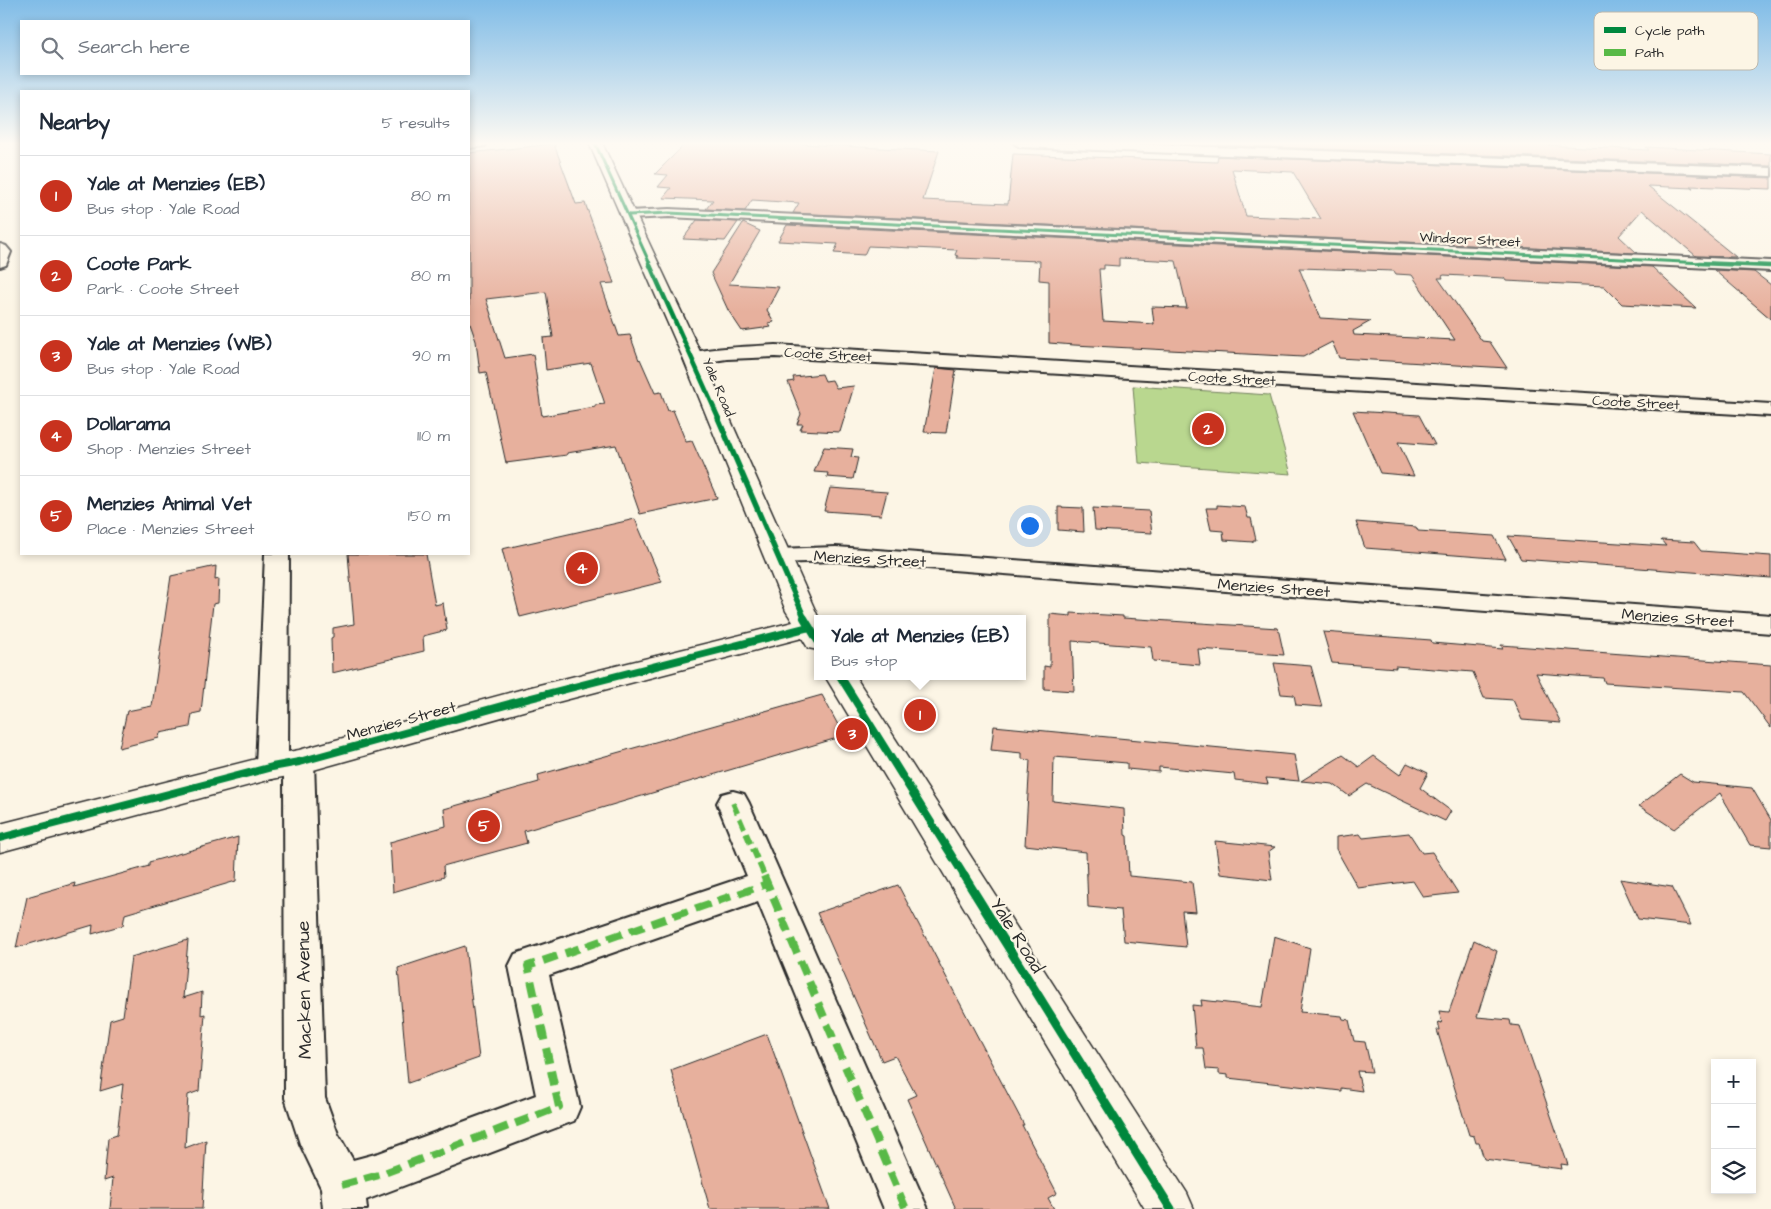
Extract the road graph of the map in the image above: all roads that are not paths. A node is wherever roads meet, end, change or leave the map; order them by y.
1 (622, 199) edge
2 (629, 214) junction
3 (0, 249) edge
4 (0, 262) edge
5 (1771, 266) edge
6 (693, 358) junction
7 (1771, 410) edge
8 (277, 555) edge
9 (777, 556) junction
10 (1771, 624) edge
11 (813, 634) edge
12 (842, 680) edge
13 (285, 765) junction
14 (733, 803) dead end
15 (0, 838) edge
16 (767, 884) junction
17 (343, 1197) edge
18 (906, 1209) edge
19 (1171, 1209) edge

1 - 2 main road, Yale Road
2 - 5 street, Windsor Street
2 - 6 main road, Yale Road
3 - 4 street
6 - 7 street, Coote Street
6 - 9 main road, Yale Road
8 - 13 street, Macken Avenue
9 - 10 street, Menzies Street
9 - 11 main road, Yale Road
11 - 13 main road, Menzies Street
12 - 19 main road, Yale Road
13 - 15 main road, Menzies Street
13 - 17 street, Macken Avenue
14 - 16 street
16 - 17 street
16 - 18 street

